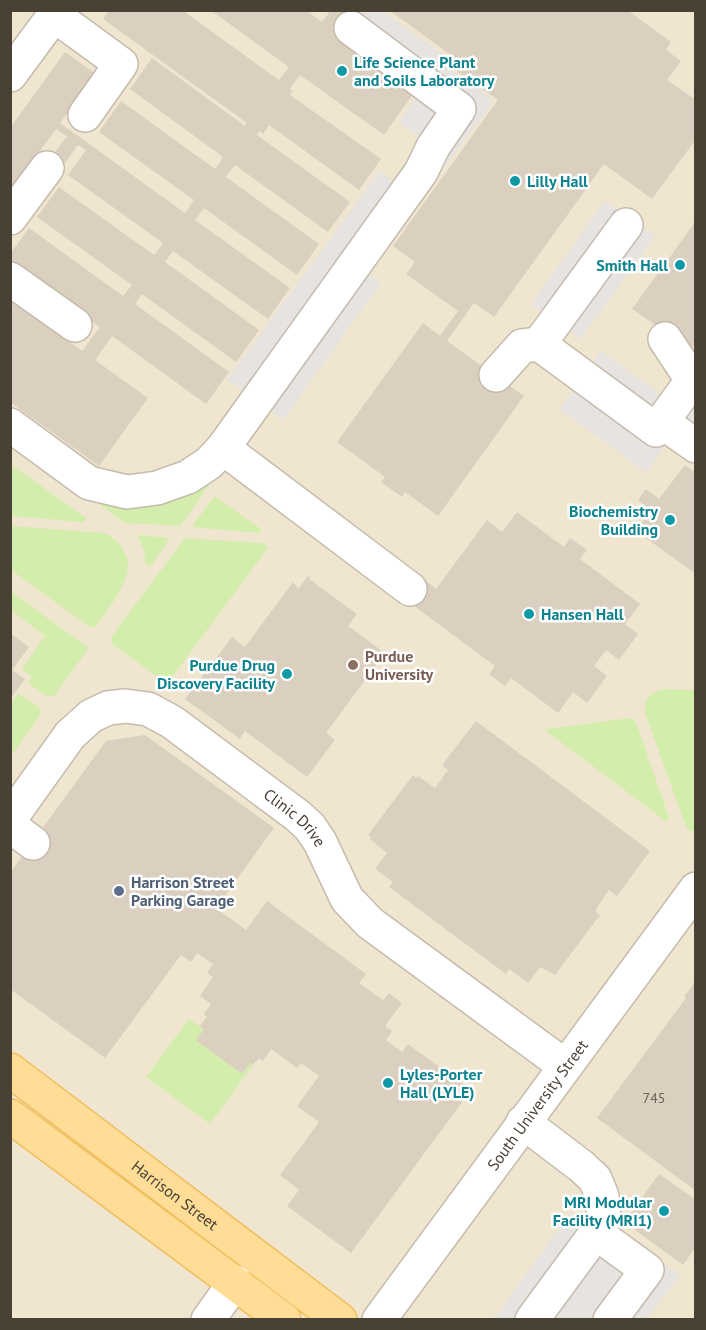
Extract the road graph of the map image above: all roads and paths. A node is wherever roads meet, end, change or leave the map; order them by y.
1 (56, 13) edge
2 (351, 28) dead end
3 (10, 75) edge
4 (85, 115) dead end
5 (47, 168) dead end
6 (10, 218) edge
7 (626, 225) dead end
8 (10, 279) edge
9 (75, 325) dead end
10 (665, 339) dead end
11 (539, 344) junction
12 (496, 375) dead end
13 (694, 378) edge
14 (662, 422) junction
15 (10, 425) edge
16 (696, 446) edge
17 (223, 448) junction
18 (410, 589) dead end
19 (10, 819) edge
20 (696, 889) edge
21 (565, 1066) junction
22 (10, 1070) edge
23 (10, 1116) edge
24 (523, 1122) junction
25 (596, 1233) junction
26 (235, 1282) junction
27 (208, 1320) edge
28 (284, 1320) edge
29 (340, 1320) edge
30 (379, 1320) edge
31 (532, 1320) edge
32 (609, 1320) edge

1 - 3 street
1 - 4 street
2 - 17 street
5 - 6 street
7 - 11 street
8 - 9 street
10 - 13 street
11 - 12 street
11 - 14 street
13 - 14 street
14 - 16 street
15 - 17 street
17 - 18 street
19 - 21 street, Clinic Drive
20 - 21 street, South University Street
21 - 24 street, South University Street
22 - 29 main road, Harrison Street
23 - 26 main road
24 - 25 street
24 - 30 street, South University Street
25 - 31 street
25 - 32 street
26 - 27 street
26 - 28 main road

